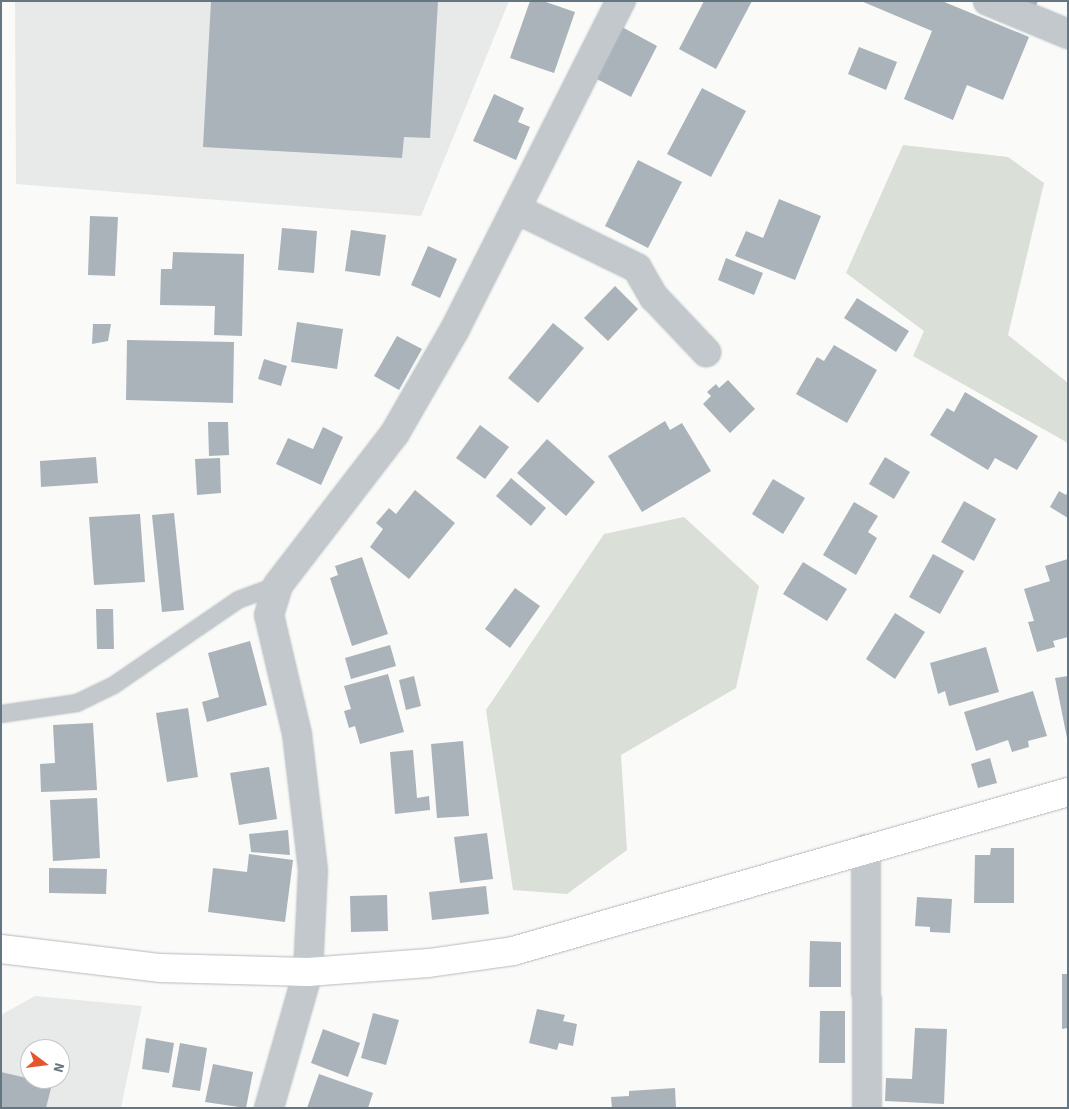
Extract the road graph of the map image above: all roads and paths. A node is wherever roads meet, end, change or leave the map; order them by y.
1 (621, 1) edge
2 (988, 1) edge
3 (1068, 34) edge
4 (516, 209) junction
5 (706, 352) dead end
6 (278, 585) junction
7 (1, 714) edge
8 (1068, 792) edge
9 (866, 849) junction
10 (1, 949) edge
11 (308, 972) junction
12 (269, 1108) edge
13 (867, 1108) edge

1 - 4 street
2 - 3 street
4 - 5 street
4 - 6 street
6 - 7 lane
6 - 11 street
8 - 9 street
9 - 11 street
9 - 13 street
10 - 11 street
11 - 12 street

